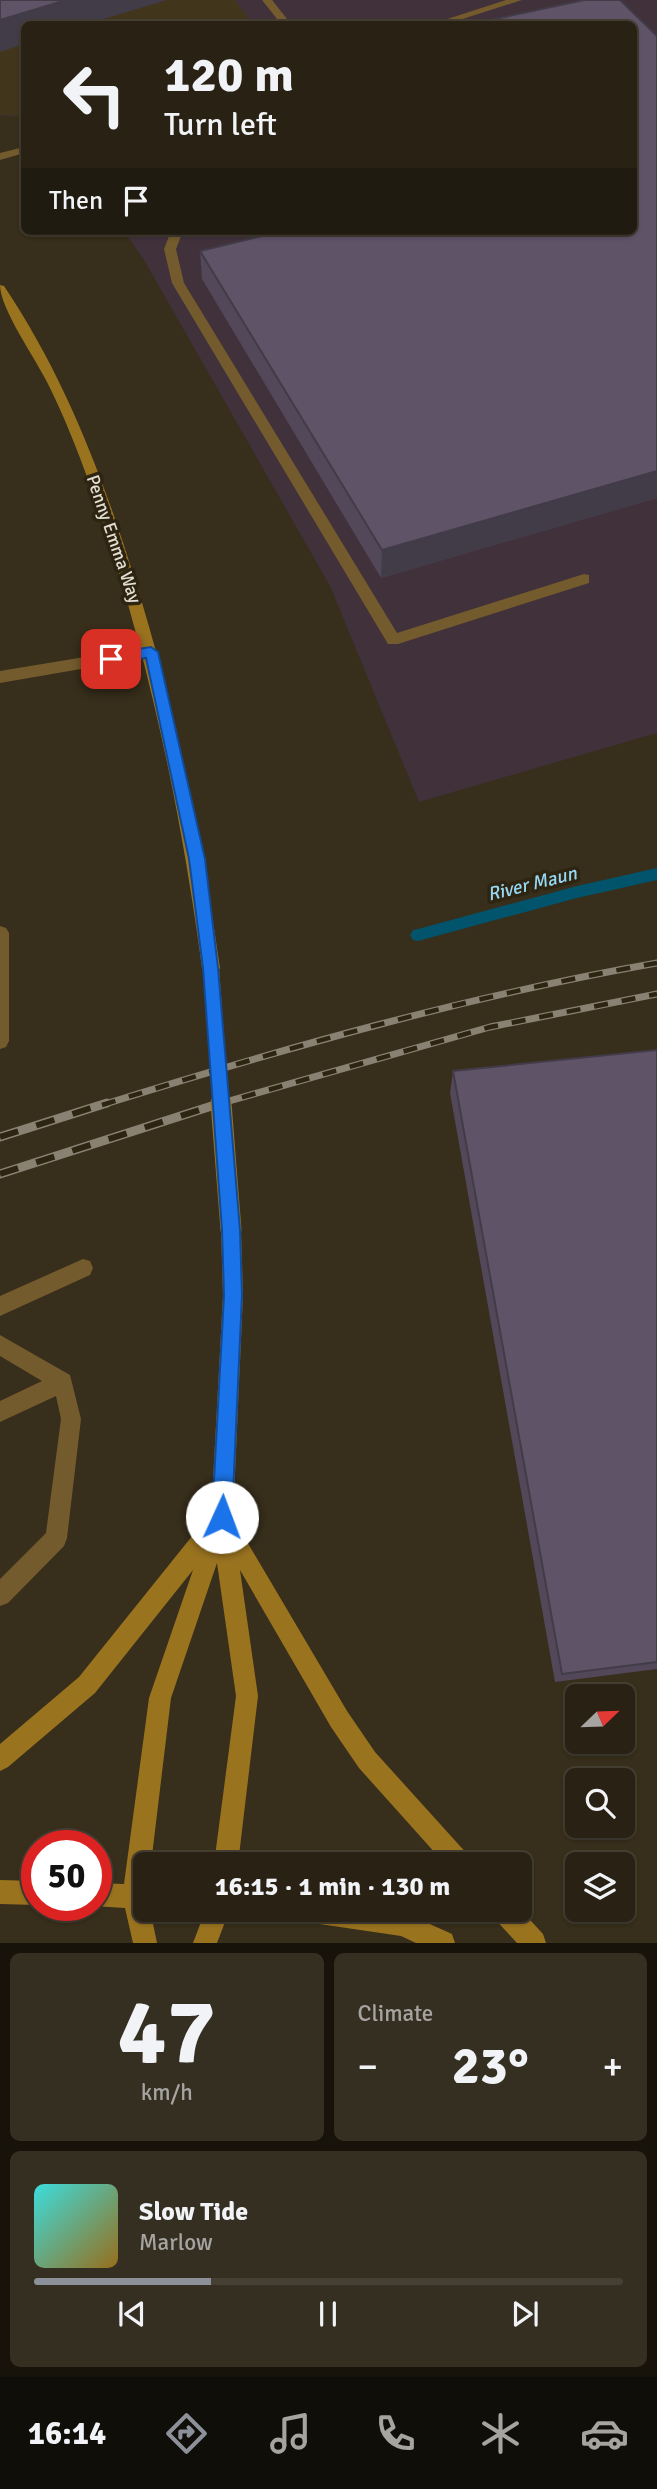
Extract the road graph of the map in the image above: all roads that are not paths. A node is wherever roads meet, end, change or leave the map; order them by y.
1 (267, 0) edge
2 (517, 0) edge
3 (284, 21) edge
4 (447, 21) edge
5 (21, 150) edge
6 (0, 157) edge
7 (173, 235) edge
8 (0, 289) edge
9 (584, 579) dead end
10 (151, 652) junction
11 (0, 677) edge
12 (0, 933) edge
13 (0, 1041) edge
14 (83, 1268) dead end
15 (0, 1306) edge
16 (0, 1345) edge
17 (64, 1382) junction
18 (0, 1412) edge
19 (222, 1517) junction
20 (0, 1595) edge
21 (0, 1759) edge
22 (145, 1852) edge
23 (228, 1852) edge
24 (450, 1852) edge
25 (0, 1892) edge
26 (21, 1893) edge
27 (112, 1896) edge
28 (133, 1897) edge
29 (143, 1922) edge
30 (213, 1922) edge
31 (389, 1922) edge
32 (515, 1922) edge
33 (145, 1943) edge
34 (205, 1943) edge
35 (443, 1943) edge
36 (534, 1943) edge

1 - 3 street
2 - 4 street
5 - 6 street
7 - 9 street
8 - 10 main road, Penny Emma Way
10 - 11 street
10 - 19 main road, Penny Emma Way, bridge
12 - 13 street
14 - 15 street
16 - 17 street
17 - 18 street
17 - 20 street
19 - 21 main road
19 - 22 main road, Penny Emma Way
19 - 23 main road, Penny Emma Way
19 - 24 main road
25 - 26 main road
27 - 28 main road
29 - 33 main road, Penny Emma Way
30 - 34 main road
31 - 35 main road
32 - 36 main road

